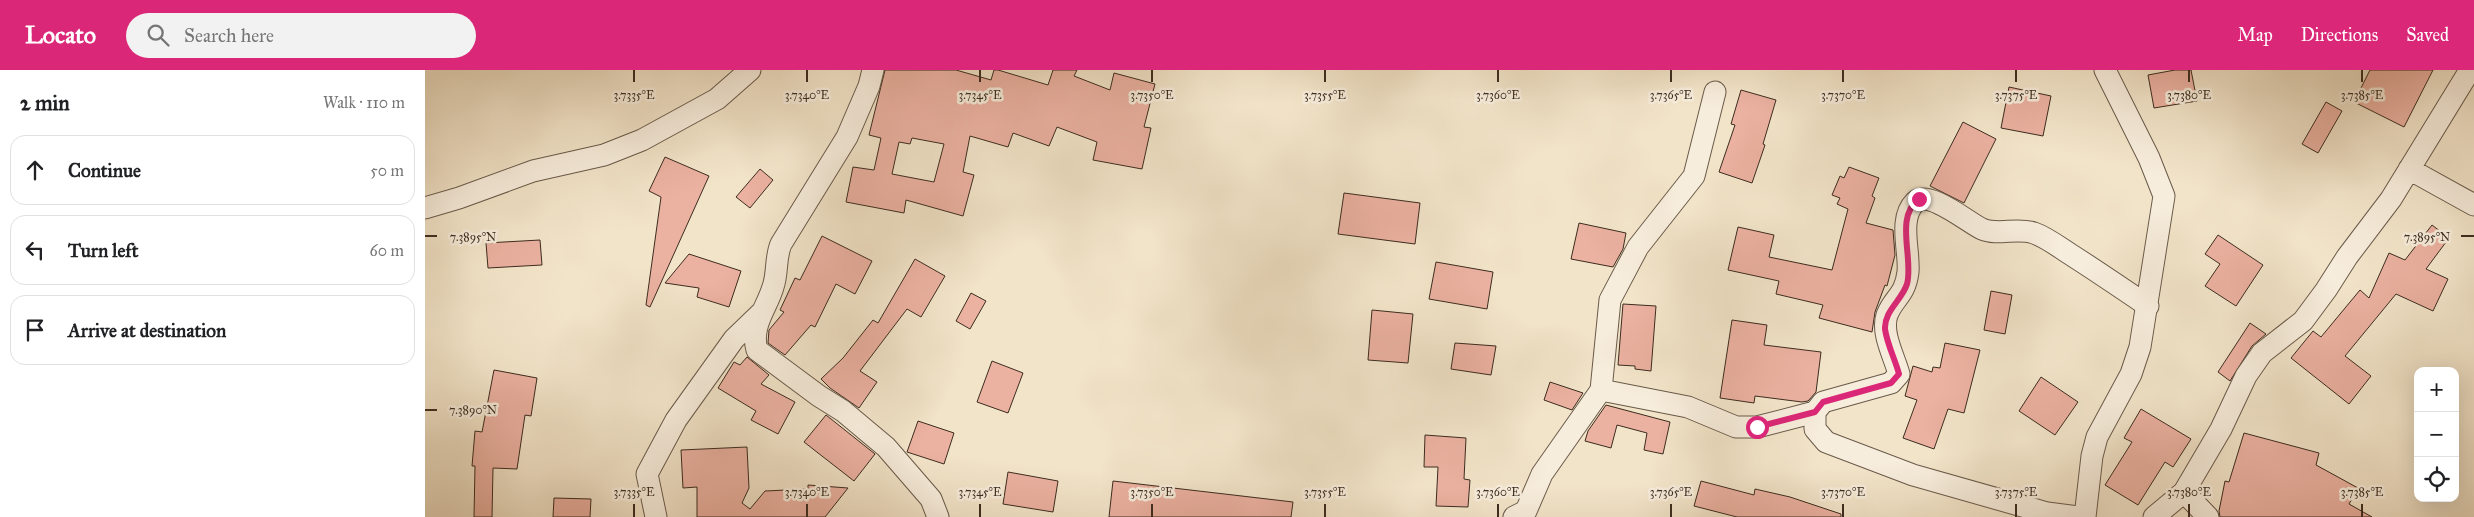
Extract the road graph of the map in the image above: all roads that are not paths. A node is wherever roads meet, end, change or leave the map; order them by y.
1 (750, 70) edge
2 (873, 70) edge
3 (2105, 70) edge
4 (2470, 70) edge
5 (1715, 92) dead end
6 (2409, 169) junction
7 (2474, 205) edge
8 (425, 208) edge
9 (2148, 306) junction
10 (762, 311) junction
11 (1601, 390) junction
12 (1815, 412) junction
13 (2184, 492) junction
14 (656, 517) edge
15 (939, 517) edge
16 (1514, 517) edge
17 (2078, 517) edge
18 (2085, 517) edge
19 (2154, 517) edge
20 (2208, 517) edge

1 - 8 street
2 - 10 street
3 - 9 street
4 - 6 street
5 - 11 street
6 - 7 street
6 - 13 street
9 - 12 street
9 - 18 street
10 - 14 street
10 - 15 street
11 - 12 street
11 - 16 street
12 - 17 street
13 - 19 street
13 - 20 street

